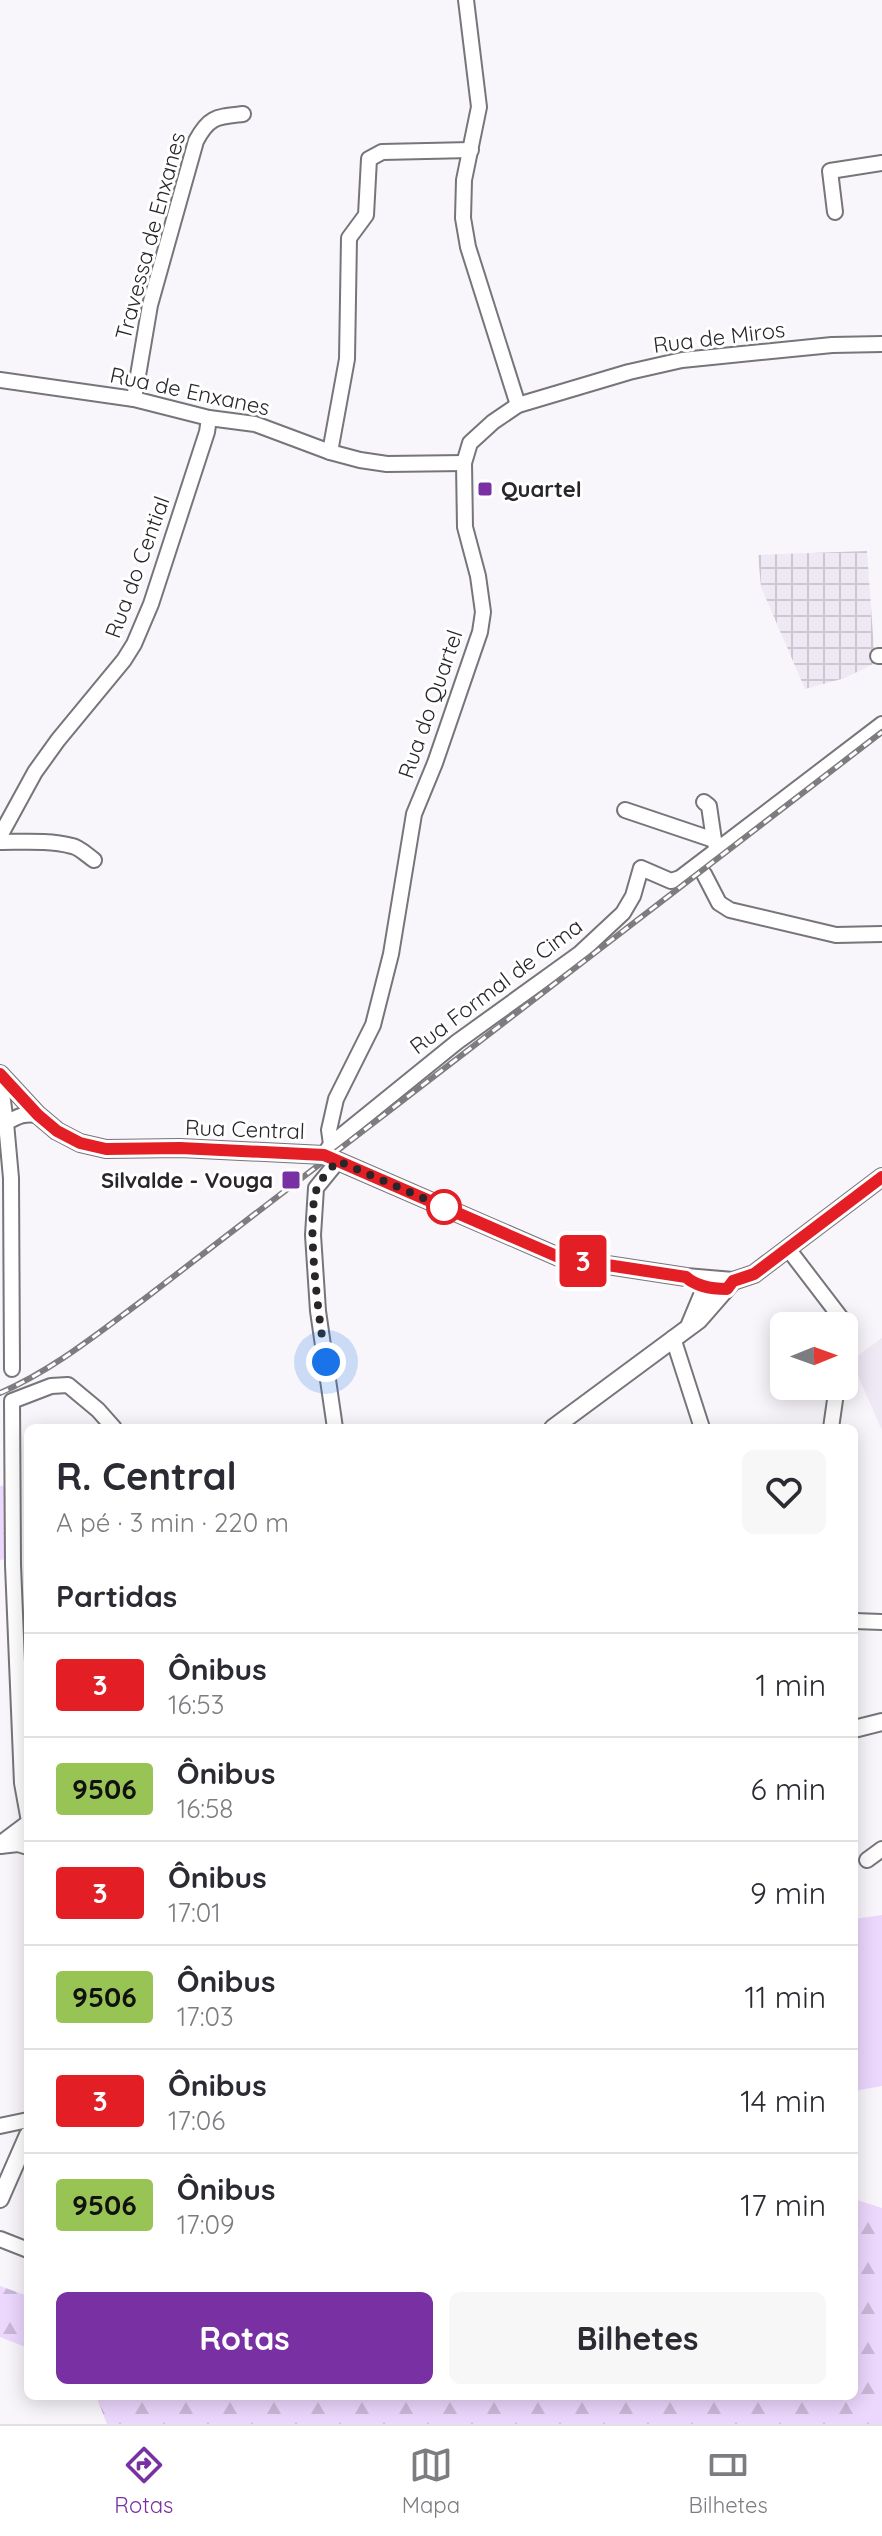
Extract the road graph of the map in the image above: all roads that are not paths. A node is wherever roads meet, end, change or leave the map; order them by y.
1 (466, 0) edge
2 (243, 114) dead end
3 (471, 150) junction
4 (882, 163) edge
5 (835, 212) dead end
6 (882, 344) edge
7 (0, 380) edge
8 (134, 399) junction
9 (518, 405) junction
10 (209, 418) junction
11 (330, 452) junction
12 (464, 463) junction
13 (882, 724) edge
14 (704, 802) dead end
15 (625, 810) dead end
16 (0, 839) edge
17 (716, 845) junction
18 (94, 860) dead end
19 (704, 874) dead end
20 (882, 934) edge
21 (0, 1076) edge
22 (38, 1115) junction
23 (6, 1123) junction
24 (331, 1153) junction
25 (4, 1156) edge
26 (882, 1177) edge
27 (789, 1250) junction
28 (708, 1287) junction
29 (836, 1312) edge
30 (673, 1338) junction
31 (12, 1369) dead end
32 (835, 1400) edge
33 (110, 1424) edge
34 (334, 1424) edge
35 (558, 1424) edge
36 (701, 1424) edge
37 (832, 1424) edge
38 (7, 1565) edge
39 (858, 1621) edge
40 (881, 1623) edge
41 (882, 1722) edge
42 (858, 1728) edge
43 (24, 1794) edge
44 (24, 1829) edge
45 (24, 1844) edge
46 (0, 1845) edge
47 (882, 1849) edge
48 (867, 1860) dead end
49 (24, 2121) edge
50 (0, 2126) edge
51 (24, 2144) edge
52 (0, 2199) edge
53 (0, 2239) edge
54 (24, 2248) edge

1 - 3 street
2 - 8 street, Travessa de Enxanes
3 - 9 street
3 - 11 street
4 - 5 street
6 - 9 street, Rua de Miros
7 - 8 street, Rua de Enxanes
8 - 10 street, Rua de Enxanes
9 - 12 street
10 - 11 street, Rua de Enxanes
10 - 16 street, Rua do Cential
11 - 12 street, Rua de Enxanes
12 - 24 street, Rua do Quartel
13 - 17 street
14 - 17 street
15 - 17 street
16 - 18 street
17 - 24 street, Rua Formal de Cima
19 - 20 street
21 - 22 main road, Rua Central
21 - 23 street
22 - 23 street
22 - 24 main road, Rua Central
23 - 25 street
24 - 28 main road, Rua Central
24 - 34 street
25 - 31 street
26 - 27 main road
27 - 28 main road
27 - 29 street
28 - 30 main road
30 - 35 main road
30 - 36 street
32 - 37 street
33 - 38 street
38 - 43 street
39 - 40 street
41 - 42 main road
44 - 46 main road
45 - 46 main road
47 - 48 street
49 - 50 street
51 - 52 main road
53 - 54 street

